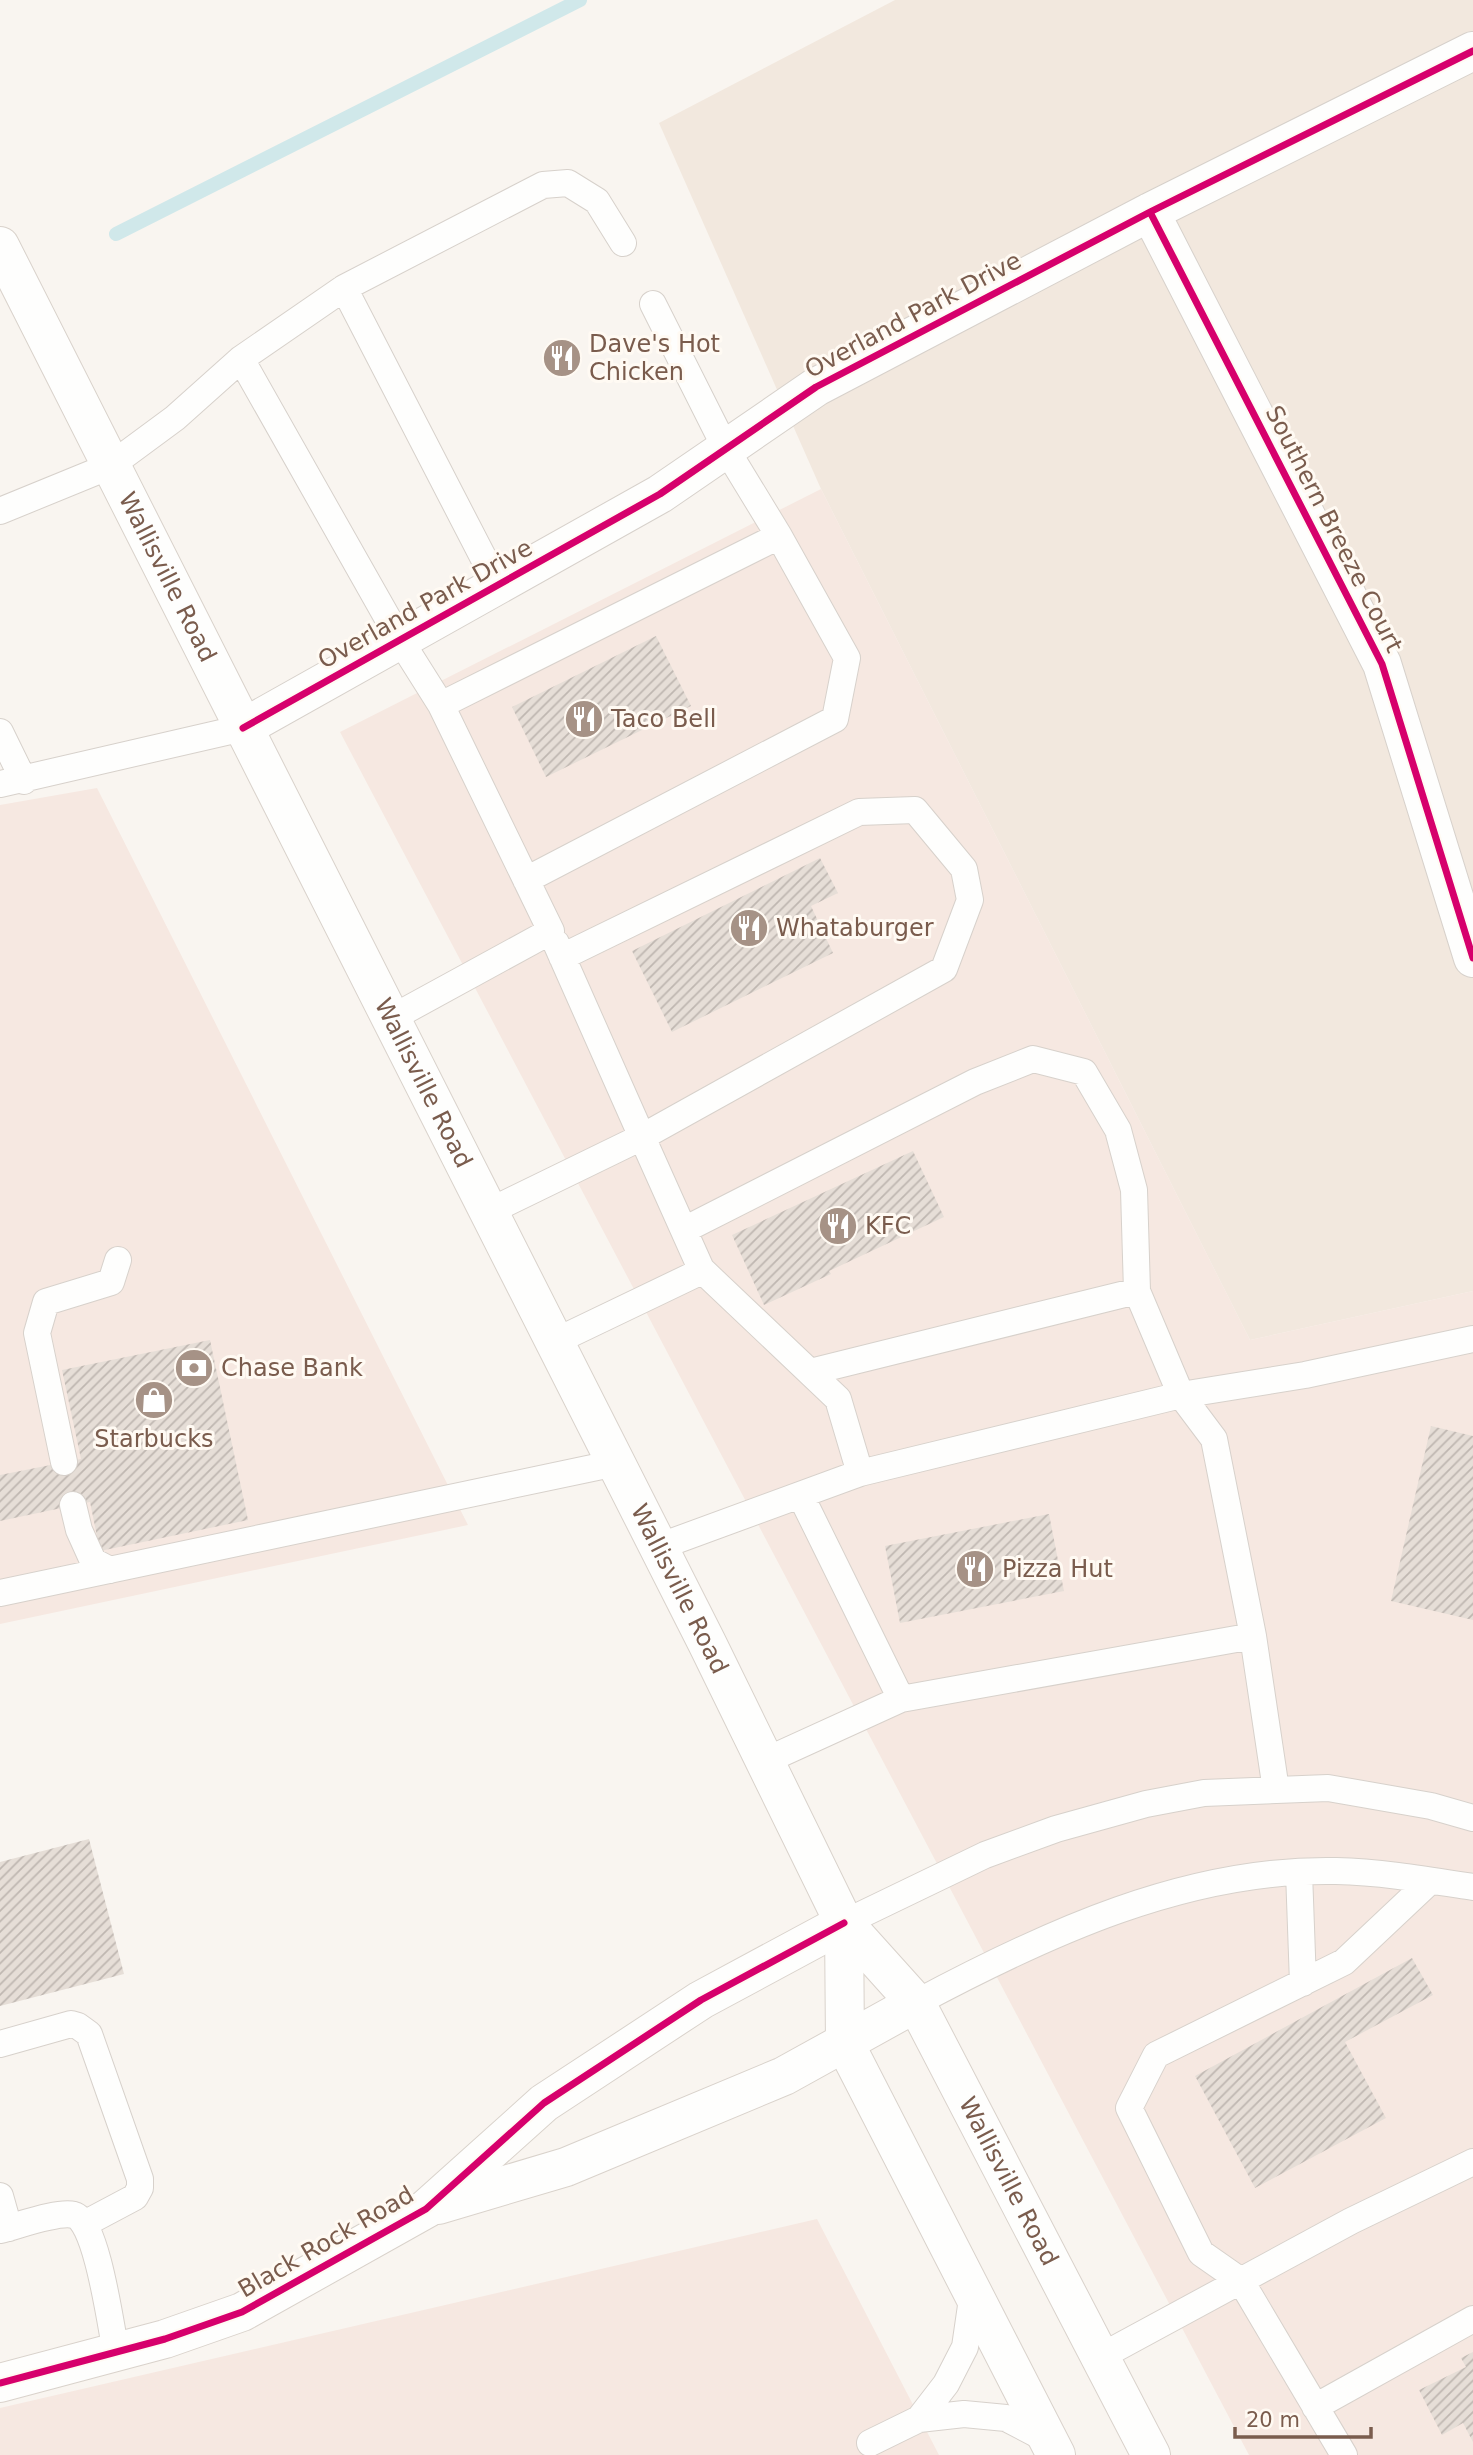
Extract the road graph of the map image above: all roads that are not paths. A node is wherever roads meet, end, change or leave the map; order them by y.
1 (1473, 51) edge
2 (1150, 212) junction
3 (623, 243) dead end
4 (0, 246) edge
5 (344, 289) junction
6 (653, 304) dead end
7 (241, 359) junction
8 (726, 449) junction
9 (110, 466) junction
10 (0, 511) edge
11 (779, 536) junction
12 (498, 586) junction
13 (400, 640) junction
14 (441, 705) junction
15 (243, 728) junction
16 (0, 732) edge
17 (12, 783) edge
18 (526, 880) junction
19 (551, 932) junction
20 (562, 957) junction
21 (1473, 958) edge
22 (390, 1019) junction
23 (642, 1137) junction
24 (488, 1212) junction
25 (684, 1230) junction
26 (118, 1260) dead end
27 (702, 1270) junction
28 (1137, 1291) junction
29 (1473, 1339) edge
30 (555, 1342) junction
31 (810, 1372) junction
32 (1181, 1395) junction
33 (64, 1462) dead end
34 (616, 1463) junction
35 (860, 1474) junction
36 (801, 1496) junction
37 (73, 1505) dead end
38 (658, 1548) junction
39 (110, 1570) junction
40 (0, 1593) edge
41 (1252, 1636) junction
42 (901, 1699) junction
43 (765, 1761) junction
44 (1276, 1790) junction
45 (1473, 1818) edge
46 (1299, 1872) junction
47 (1430, 1881) junction
48 (1473, 1887) edge
49 (844, 1923) junction
50 (1303, 1983) junction
51 (916, 2003) junction
52 (0, 2044) edge
53 (845, 2044) junction
54 (1473, 2162) edge
55 (0, 2196) edge
56 (426, 2209) junction
57 (86, 2223) junction
58 (5, 2229) edge
59 (1241, 2281) junction
60 (973, 2292) junction
61 (1473, 2319) edge
62 (116, 2352) junction
63 (1100, 2357) junction
64 (0, 2383) edge
65 (1315, 2407) junction
66 (919, 2419) junction
67 (870, 2443) dead end
68 (1052, 2447) edge
69 (1151, 2455) edge
70 (1344, 2455) edge

1 - 2 street, Overland Park Drive
2 - 8 street, Overland Park Drive
2 - 21 street, Southern Breeze Court
3 - 5 lane
4 - 9 street, Wallisville Road
5 - 7 lane
5 - 12 lane
6 - 8 lane
7 - 9 lane
7 - 13 lane
8 - 11 lane
8 - 12 street, Overland Park Drive
9 - 10 lane
9 - 15 street, Wallisville Road
11 - 14 lane
11 - 18 lane
12 - 13 street, Overland Park Drive
13 - 14 lane
13 - 15 street, Overland Park Drive
14 - 18 lane
15 - 17 lane
15 - 22 street, Wallisville Road
16 - 17 lane
18 - 19 lane
19 - 20 lane
19 - 22 lane
20 - 23 lane
20 - 23 lane
22 - 24 street, Wallisville Road
23 - 24 lane
23 - 25 lane
24 - 30 street, Wallisville Road
25 - 27 lane
25 - 28 lane
26 - 33 lane
27 - 30 lane
27 - 31 lane
28 - 31 lane
28 - 32 lane
29 - 32 lane
30 - 34 street, Wallisville Road
31 - 35 lane
32 - 35 lane
32 - 41 lane
34 - 38 street, Wallisville Road
34 - 39 lane
35 - 36 lane
36 - 38 lane
36 - 42 lane
37 - 39 lane
38 - 43 street, Wallisville Road
39 - 40 lane
41 - 42 lane
41 - 44 lane
42 - 43 lane
43 - 49 street, Wallisville Road
44 - 45 lane
44 - 49 lane
46 - 47 lane
46 - 50 lane
46 - 51 lane
47 - 48 lane
47 - 50 lane
49 - 51 street, Wallisville Road
49 - 53 street, Wallisville Road
49 - 56 street, Black Rock Road
50 - 59 lane
51 - 53 street, Black Rock Road
51 - 63 street, Wallisville Road
52 - 57 lane
53 - 56 street, Black Rock Road
53 - 60 street, Wallisville Road
54 - 59 lane
55 - 58 lane
56 - 62 street, Black Rock Road
57 - 58 lane
57 - 62 lane
59 - 63 lane
59 - 65 lane
60 - 66 lane
60 - 68 street, Wallisville Road
61 - 65 lane
62 - 64 street, Black Rock Road
63 - 69 street, Wallisville Road
65 - 70 lane
66 - 67 lane
66 - 68 lane

